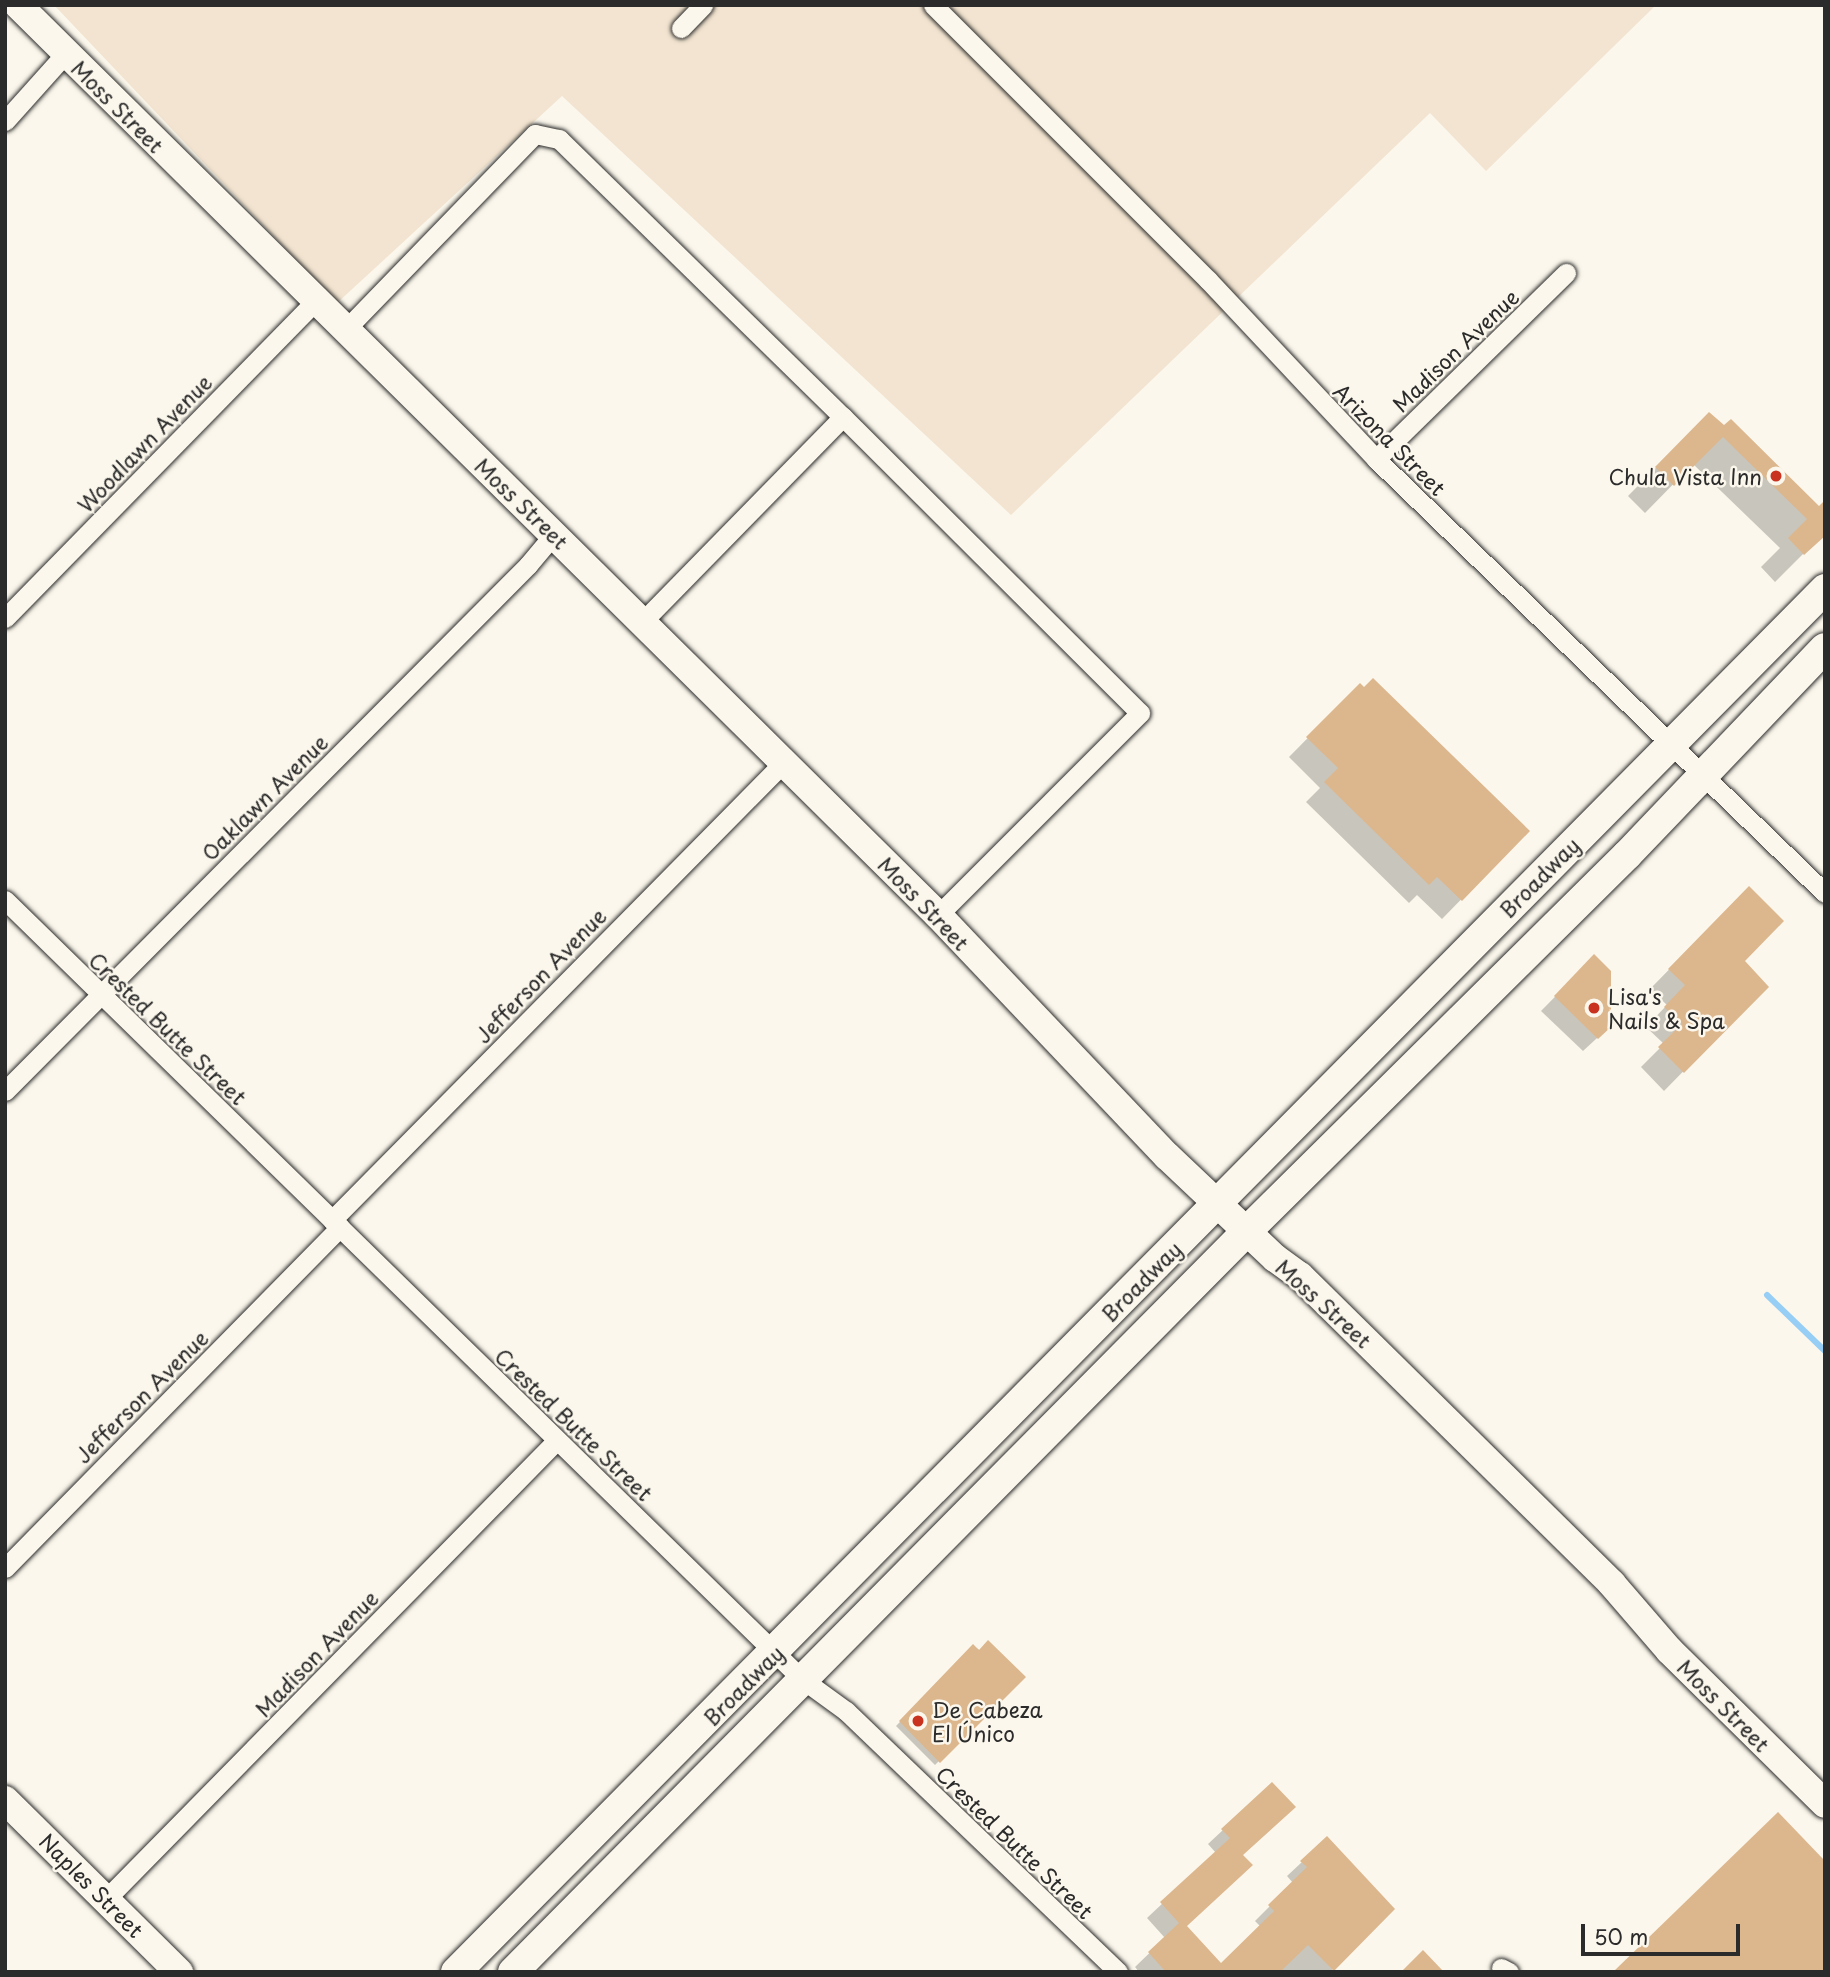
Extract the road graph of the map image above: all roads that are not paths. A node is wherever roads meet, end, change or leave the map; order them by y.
1 (18, 5) edge
2 (703, 5) edge
3 (933, 5) edge
4 (681, 28) dead end
5 (66, 53) junction
6 (5, 121) edge
7 (1566, 273) dead end
8 (316, 301) junction
9 (345, 330) junction
10 (843, 417) junction
11 (1376, 459) junction
12 (554, 534) junction
13 (1825, 589) edge
14 (5, 618) edge
15 (642, 622) junction
16 (1825, 648) edge
17 (1672, 743) junction
18 (782, 764) junction
19 (1703, 773) junction
20 (1825, 893) edge
21 (5, 900) edge
22 (938, 915) junction
23 (100, 993) junction
24 (5, 1091) edge
25 (1217, 1203) junction
26 (336, 1224) junction
27 (1247, 1231) junction
28 (557, 1440) junction
29 (5, 1567) edge
30 (775, 1653) junction
31 (802, 1679) junction
32 (5, 1800) edge
33 (1825, 1804) edge
34 (106, 1899) junction
35 (179, 1972) edge
36 (456, 1972) edge
37 (513, 1972) edge
38 (1118, 1972) edge

1 - 5 street, Moss Street
2 - 4 street
3 - 11 street, Arizona Street
5 - 6 street
5 - 8 street, Moss Street
7 - 11 street, Madison Avenue
8 - 9 street, Moss Street
8 - 14 street, Woodlawn Avenue
9 - 10 street
9 - 12 street, Moss Street
10 - 15 street
10 - 22 street
11 - 17 street, Arizona Street
12 - 15 street, Moss Street
12 - 23 street, Oaklawn Avenue
13 - 17 main road, Broadway
15 - 18 street, Moss Street
16 - 19 main road, Broadway
17 - 19 street, Arizona Street
17 - 25 main road, Broadway
18 - 22 street, Moss Street
18 - 26 street, Jefferson Avenue
19 - 20 street, Arizona Street
19 - 27 main road, Broadway
21 - 23 street, Crested Butte Street
22 - 25 street, Moss Street
23 - 24 street, Oaklawn Avenue
23 - 26 street, Crested Butte Street
25 - 27 street, Moss Street
25 - 30 main road, Broadway
26 - 28 street, Crested Butte Street
26 - 29 street, Jefferson Avenue
27 - 31 main road, Broadway
27 - 33 street, Moss Street
28 - 30 street, Crested Butte Street
28 - 34 street, Madison Avenue
30 - 31 street, Crested Butte Street
30 - 36 main road, Broadway
31 - 37 main road, Broadway
31 - 38 street, Crested Butte Street
32 - 34 street, Naples Street
34 - 35 street, Naples Street

